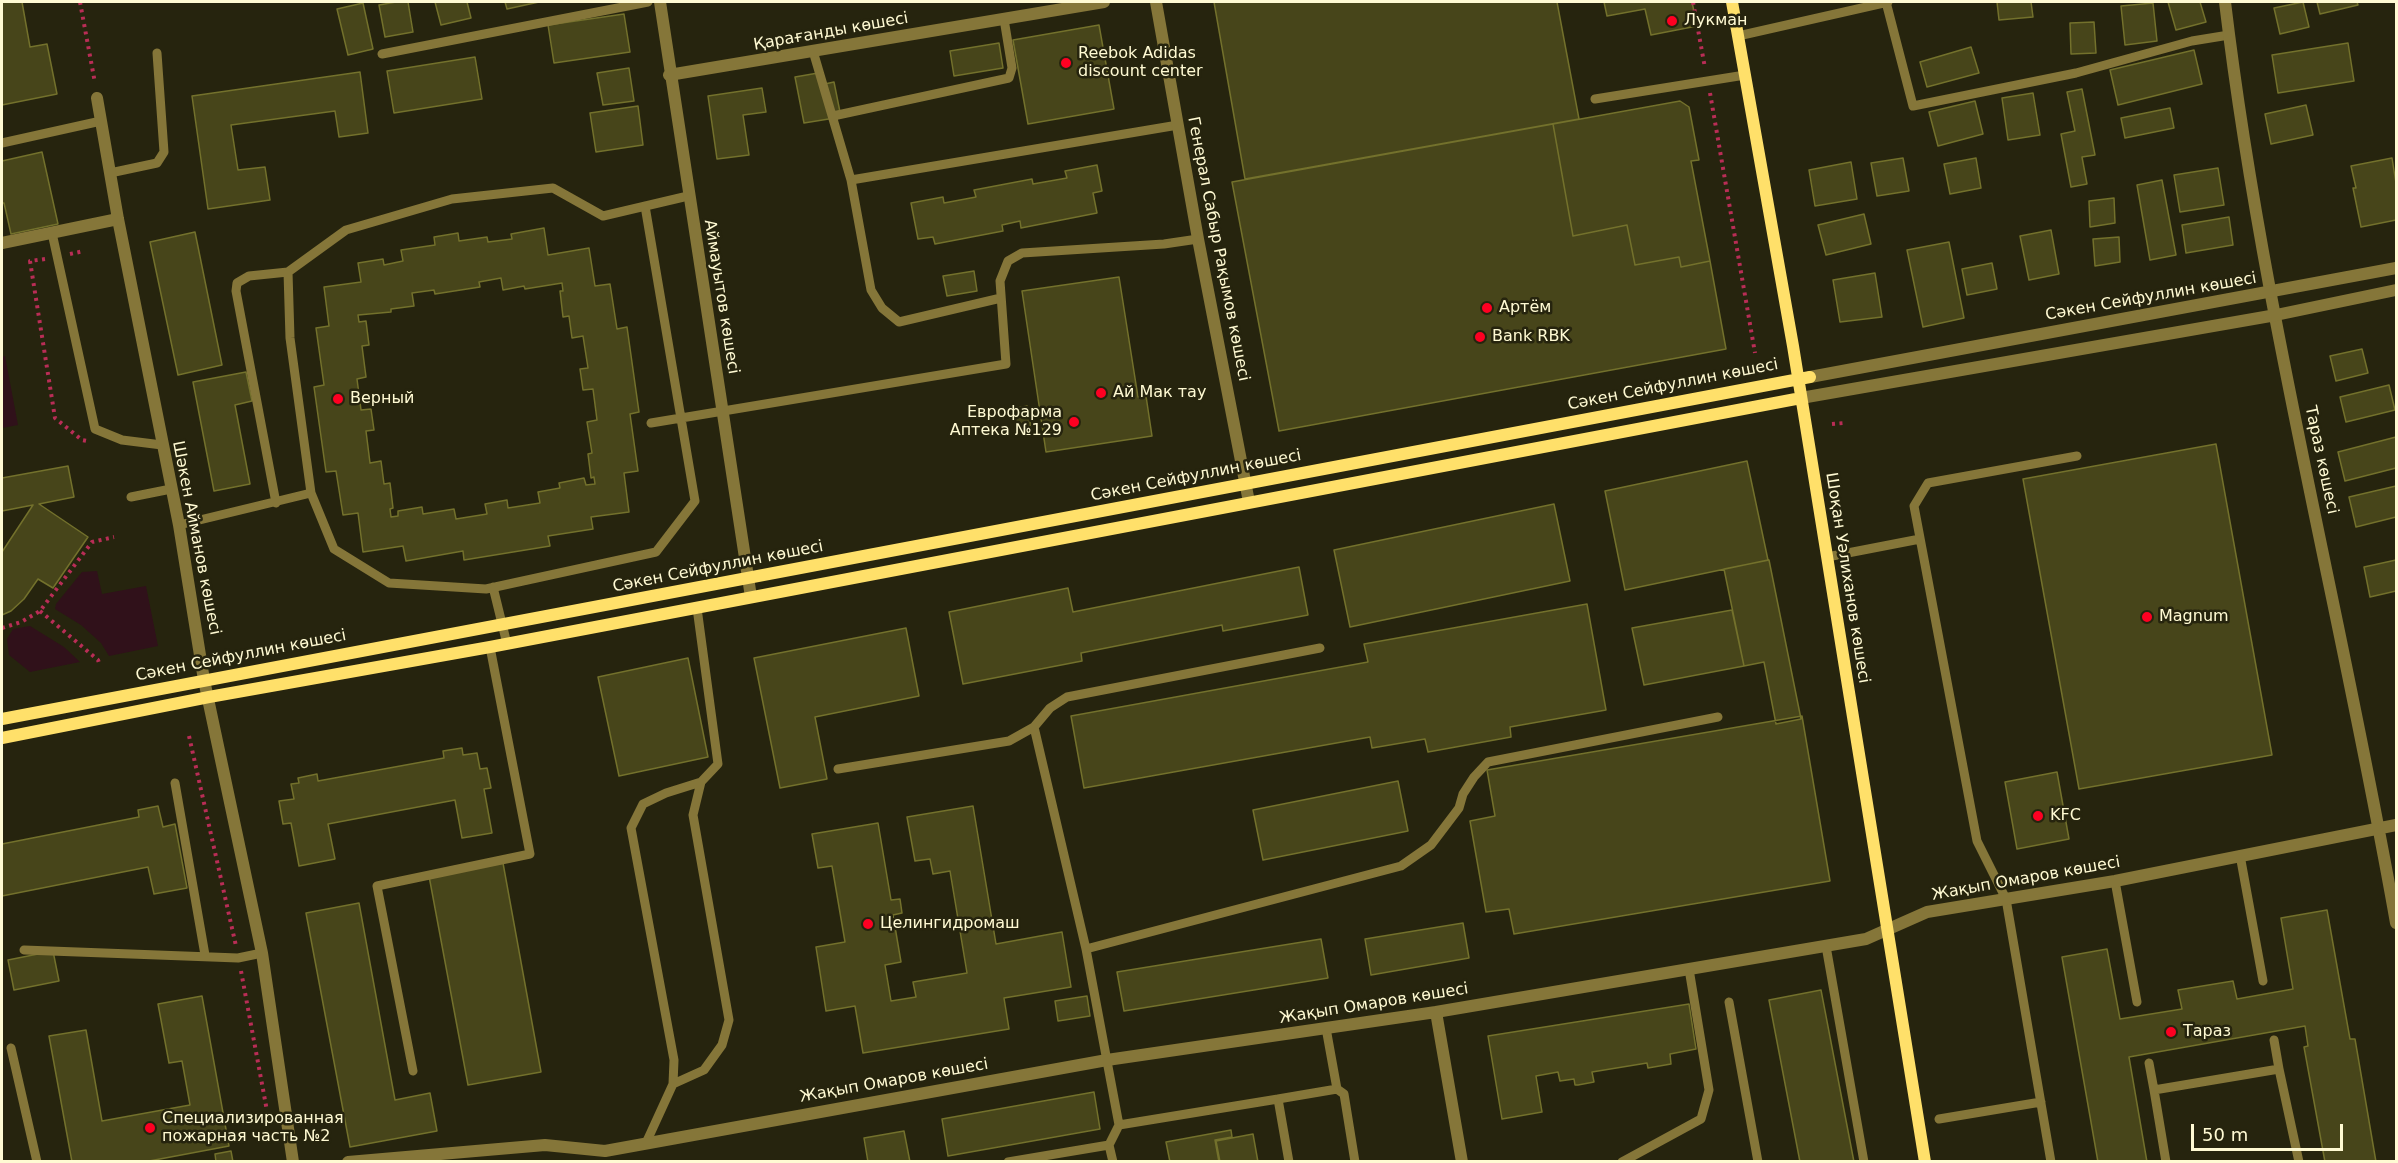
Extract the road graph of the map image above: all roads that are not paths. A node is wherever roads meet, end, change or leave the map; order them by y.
1 (648, 2) edge
2 (660, 2) edge
3 (1104, 2) edge
4 (1156, 2) edge
5 (1732, 2) edge
6 (1852, 2) edge
7 (1887, 2) edge
8 (2224, 2) edge
9 (1844, 12) junction
10 (1004, 19) junction
11 (2229, 34) junction
12 (1738, 36) junction
13 (813, 51) junction
14 (157, 53) dead end
15 (381, 54) dead end
16 (669, 75) junction
17 (1745, 75) junction
18 (97, 98) road end
19 (1595, 99) dead end
20 (832, 116) junction
21 (101, 121) junction
22 (1178, 125) junction
23 (2, 143) edge
24 (110, 172) junction
25 (851, 180) junction
26 (688, 196) junction
27 (645, 206) junction
28 (118, 219) junction
29 (52, 233) junction
30 (1198, 239) junction
31 (2, 243) edge
32 (2397, 268) edge
33 (288, 272) junction
34 (2397, 290) edge
35 (2270, 292) junction
36 (1001, 298) junction
37 (2276, 315) junction
38 (1804, 378) junction
39 (1801, 398) junction
40 (722, 412) junction
41 (681, 419) junction
42 (651, 423) dead end
43 (162, 445) junction
44 (2077, 456) dead end
45 (1246, 483) junction
46 (171, 489) junction
47 (311, 493) junction
48 (131, 497) dead end
49 (1250, 502) junction
50 (276, 503) junction
51 (179, 525) junction
52 (1920, 539) junction
53 (1827, 557) junction
54 (748, 579) junction
55 (493, 587) junction
56 (751, 597) junction
57 (698, 608) junction
58 (502, 625) junction
59 (507, 644) junction
60 (490, 647) junction
61 (1320, 648) dead end
62 (204, 680) junction
63 (209, 697) junction
64 (1718, 717) dead end
65 (2, 719) edge
66 (1034, 727) junction
67 (2, 738) edge
68 (838, 770) dead end
69 (701, 782) junction
70 (175, 783) dead end
71 (2397, 825) edge
72 (2380, 828) junction
73 (2240, 855) junction
74 (2115, 881) junction
75 (2006, 899) junction
76 (2397, 923) edge
77 (1888, 930) junction
78 (1826, 946) junction
79 (1086, 949) junction
80 (24, 950) dead end
81 (262, 953) junction
82 (205, 955) junction
83 (1689, 969) junction
84 (2263, 981) dead end
85 (1729, 1002) dead end
86 (2137, 1002) dead end
87 (1436, 1012) junction
88 (1326, 1028) junction
89 (2274, 1040) dead end
90 (11, 1048) dead end
91 (1107, 1060) junction
92 (2149, 1063) dead end
93 (2279, 1069) junction
94 (413, 1071) dead end
95 (673, 1084) junction
96 (1337, 1089) junction
97 (2154, 1090) junction
98 (1278, 1099) junction
99 (2041, 1102) junction
100 (1939, 1119) dead end
101 (1119, 1125) junction
102 (646, 1143) junction
103 (1109, 1144) junction
104 (37, 1161) edge
105 (293, 1161) edge
106 (348, 1161) edge
107 (1008, 1161) edge
108 (1113, 1161) edge
109 (1288, 1161) edge
110 (1355, 1161) edge
111 (1462, 1161) edge
112 (1622, 1161) edge
113 (1758, 1161) edge
114 (1864, 1161) edge
115 (1925, 1161) edge
116 (2051, 1161) edge
117 (2166, 1161) edge
118 (2299, 1161) edge

1 - 15 lane
2 - 16 street, Аймауытов көшесі
3 - 10 street, Қарағанды көшесі
4 - 22 street, Генерал Сабыр Рақымов көшесі
5 - 12 main road, Шоқан Уәлиханов көшесі
6 - 9 lane
7 - 9 lane
7 - 11 lane
8 - 11 street, Тараз көшесі
9 - 12 lane
10 - 13 street, Қарағанды көшесі
10 - 20 lane
11 - 35 street, Тараз көшесі
12 - 17 main road, Шоқан Уәлиханов көшесі
13 - 16 street, Қарағанды көшесі
13 - 20 lane
14 - 24 lane
16 - 26 street, Аймауытов көшесі
17 - 19 lane
17 - 38 main road, Шоқан Уәлиханов көшесі
18 - 21 street, Шәкен Айманов көшесі
20 - 25 lane
21 - 23 lane
21 - 24 street, Шәкен Айманов көшесі
22 - 25 lane
22 - 30 street, Генерал Сабыр Рақымов көшесі
24 - 28 street, Шәкен Айманов көшесі
25 - 36 lane
26 - 27 lane
26 - 40 street, Аймауытов көшесі
27 - 33 lane
27 - 41 lane
28 - 29 street
28 - 43 street, Шәкен Айманов көшесі
29 - 31 street
29 - 43 lane
30 - 36 lane
30 - 45 street, Генерал Сабыр Рақымов көшесі
32 - 35 street, Сәкен Сейфуллин көшесі
33 - 47 lane
33 - 50 lane
34 - 37 street, Сәкен Сейфуллин көшесі
35 - 37 street, Тараз көшесі
35 - 38 street, Сәкен Сейфуллин көшесі
36 - 40 lane
37 - 39 street, Сәкен Сейфуллин көшесі
37 - 72 street, Тараз көшесі
38 - 39 main road, Шоқан Уәлиханов көшесі
38 - 45 main road, Сәкен Сейфуллин көшесі
39 - 49 main road, Сәкен Сейфуллин көшесі
39 - 53 main road, Шоқан Уәлиханов көшесі
40 - 41 lane
40 - 54 street, Аймауытов көшесі
41 - 42 lane
41 - 55 lane
43 - 46 street, Шәкен Айманов көшесі
44 - 52 lane
45 - 49 street, Генерал Сабыр Рақымов көшесі
45 - 54 main road, Сәкен Сейфуллин көшесі
46 - 48 lane
46 - 51 street, Шәкен Айманов көшесі
47 - 50 lane
47 - 55 lane
49 - 56 main road, Сәкен Сейфуллин көшесі
50 - 51 lane
51 - 62 street, Шәкен Айманов көшесі
52 - 53 lane
52 - 75 lane
53 - 77 main road, Шоқан Уәлиханов көшесі
54 - 56 street, Аймауытов көшесі
54 - 58 main road, Сәкен Сейфуллин көшесі
55 - 58 lane
56 - 57 main road, Сәкен Сейфуллин көшесі
57 - 59 main road, Сәкен Сейфуллин көшесі
57 - 69 lane
58 - 59 lane
58 - 62 main road, Сәкен Сейфуллин көшесі
59 - 60 main road, Сәкен Сейфуллин көшесі
60 - 63 main road, Сәкен Сейфуллин көшесі
60 - 94 lane
61 - 66 lane
62 - 63 street, Шәкен Айманов көшесі
62 - 65 main road, Сәкен Сейфуллин көшесі
63 - 67 main road, Сәкен Сейфуллин көшесі
63 - 81 street, Шәкен Айманов көшесі
64 - 79 lane
66 - 68 lane
66 - 79 lane
69 - 95 lane
69 - 95 lane
70 - 82 lane
71 - 72 street, Жақып Омаров көшесі
72 - 73 street, Жақып Омаров көшесі
72 - 76 street, Тараз көшесі
73 - 74 street, Жақып Омаров көшесі
73 - 84 lane
74 - 75 street, Жақып Омаров көшесі
74 - 86 lane
75 - 77 street, Жақып Омаров көшесі
75 - 99 lane
77 - 78 street, Жақып Омаров көшесі
77 - 115 main road, Шоқан Уәлиханов көшесі
78 - 83 street, Жақып Омаров көшесі
78 - 114 lane
79 - 91 lane
80 - 82 lane
81 - 82 lane
81 - 105 street, Шәкен Айманов көшесі
83 - 87 street, Жақып Омаров көшесі
83 - 112 lane
85 - 113 lane
87 - 88 street, Жақып Омаров көшесі
87 - 111 street
88 - 91 street, Жақып Омаров көшесі
88 - 96 lane
89 - 93 lane
90 - 104 lane
91 - 101 lane
91 - 102 street, Жақып Омаров көшесі
92 - 97 lane
93 - 97 lane
93 - 118 lane
95 - 102 lane
96 - 98 lane
96 - 110 lane
97 - 117 lane
98 - 101 lane
98 - 109 lane
99 - 100 lane
99 - 116 lane
101 - 103 lane
102 - 106 street, Жақып Омаров көшесі
103 - 107 lane
103 - 108 lane

